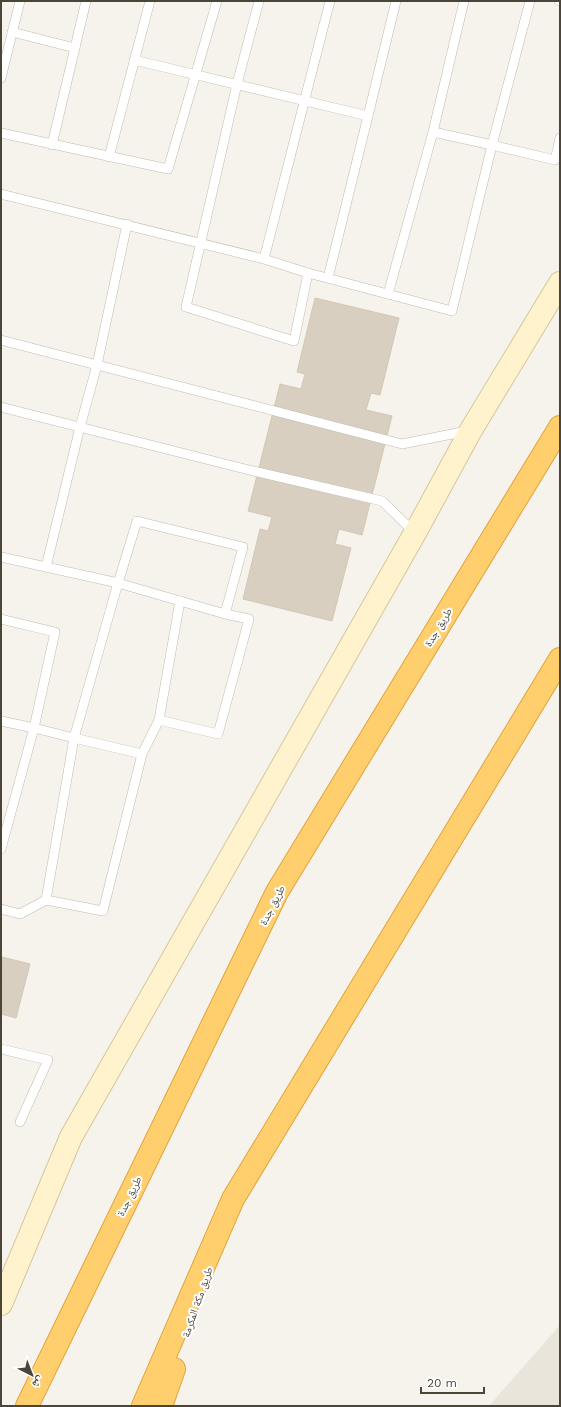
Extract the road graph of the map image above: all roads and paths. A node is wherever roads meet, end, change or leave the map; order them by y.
1 (20, 1) edge
2 (86, 1) edge
3 (150, 1) edge
4 (217, 1) edge
5 (258, 1) edge
6 (330, 1) edge
7 (396, 1) edge
8 (464, 1) edge
9 (530, 1) edge
10 (12, 32) junction
11 (75, 48) junction
12 (134, 60) junction
13 (196, 74) junction
14 (1, 78) edge
15 (237, 84) junction
16 (303, 100) junction
17 (368, 116) junction
18 (433, 132) junction
19 (1, 134) edge
20 (560, 138) edge
21 (52, 145) junction
22 (492, 145) junction
23 (109, 157) junction
24 (1, 194) edge
25 (127, 224) junction
26 (201, 242) junction
27 (264, 259) junction
28 (308, 273) junction
29 (328, 278) junction
30 (560, 283) edge
31 (388, 294) junction
32 (1, 340) edge
33 (97, 365) junction
34 (1, 407) edge
35 (80, 427) junction
36 (560, 427) edge
37 (471, 430) junction
38 (415, 533) junction
39 (1, 557) edge
40 (46, 567) junction
41 (118, 583) junction
42 (180, 601) junction
43 (225, 614) junction
44 (1, 619) edge
45 (560, 659) edge
46 (159, 720) junction
47 (1, 721) edge
48 (34, 728) junction
49 (74, 738) junction
50 (142, 754) junction
51 (1, 849) edge
52 (46, 900) junction
53 (1, 909) edge
54 (1, 1048) edge
55 (20, 1122) dead end
56 (233, 1199) junction
57 (1, 1304) edge
58 (27, 1406) edge
59 (143, 1406) edge
60 (161, 1406) edge

1 - 10 lane
2 - 11 lane
3 - 12 lane
4 - 13 lane
5 - 15 lane
6 - 16 lane
7 - 17 lane
8 - 18 lane
9 - 22 lane
10 - 11 lane
10 - 14 lane
11 - 21 lane
12 - 13 lane
12 - 23 lane
13 - 15 lane
13 - 23 lane
15 - 16 lane
15 - 26 lane
16 - 17 lane
16 - 27 lane
17 - 29 lane
18 - 22 lane
18 - 31 lane
19 - 21 lane
20 - 22 lane
21 - 23 lane
22 - 31 lane
24 - 25 lane
25 - 26 lane
25 - 33 lane
26 - 27 lane
26 - 28 lane
27 - 28 lane
28 - 29 lane
29 - 31 lane
30 - 37 street
32 - 33 lane
33 - 35 lane
33 - 37 lane
34 - 35 lane
35 - 38 lane
35 - 40 lane
36 - 58 highway, طريق جدة
37 - 38 street
38 - 57 street
39 - 40 lane
40 - 41 lane
41 - 42 lane
41 - 43 lane
41 - 49 lane
42 - 43 lane
42 - 46 lane
43 - 46 lane
44 - 48 lane
45 - 56 highway
46 - 50 lane
47 - 48 lane
48 - 49 lane
48 - 51 lane
49 - 50 lane
49 - 52 lane
50 - 52 lane
52 - 53 lane
54 - 55 lane
56 - 59 highway
56 - 60 highway, طريق مكة المكرمة

